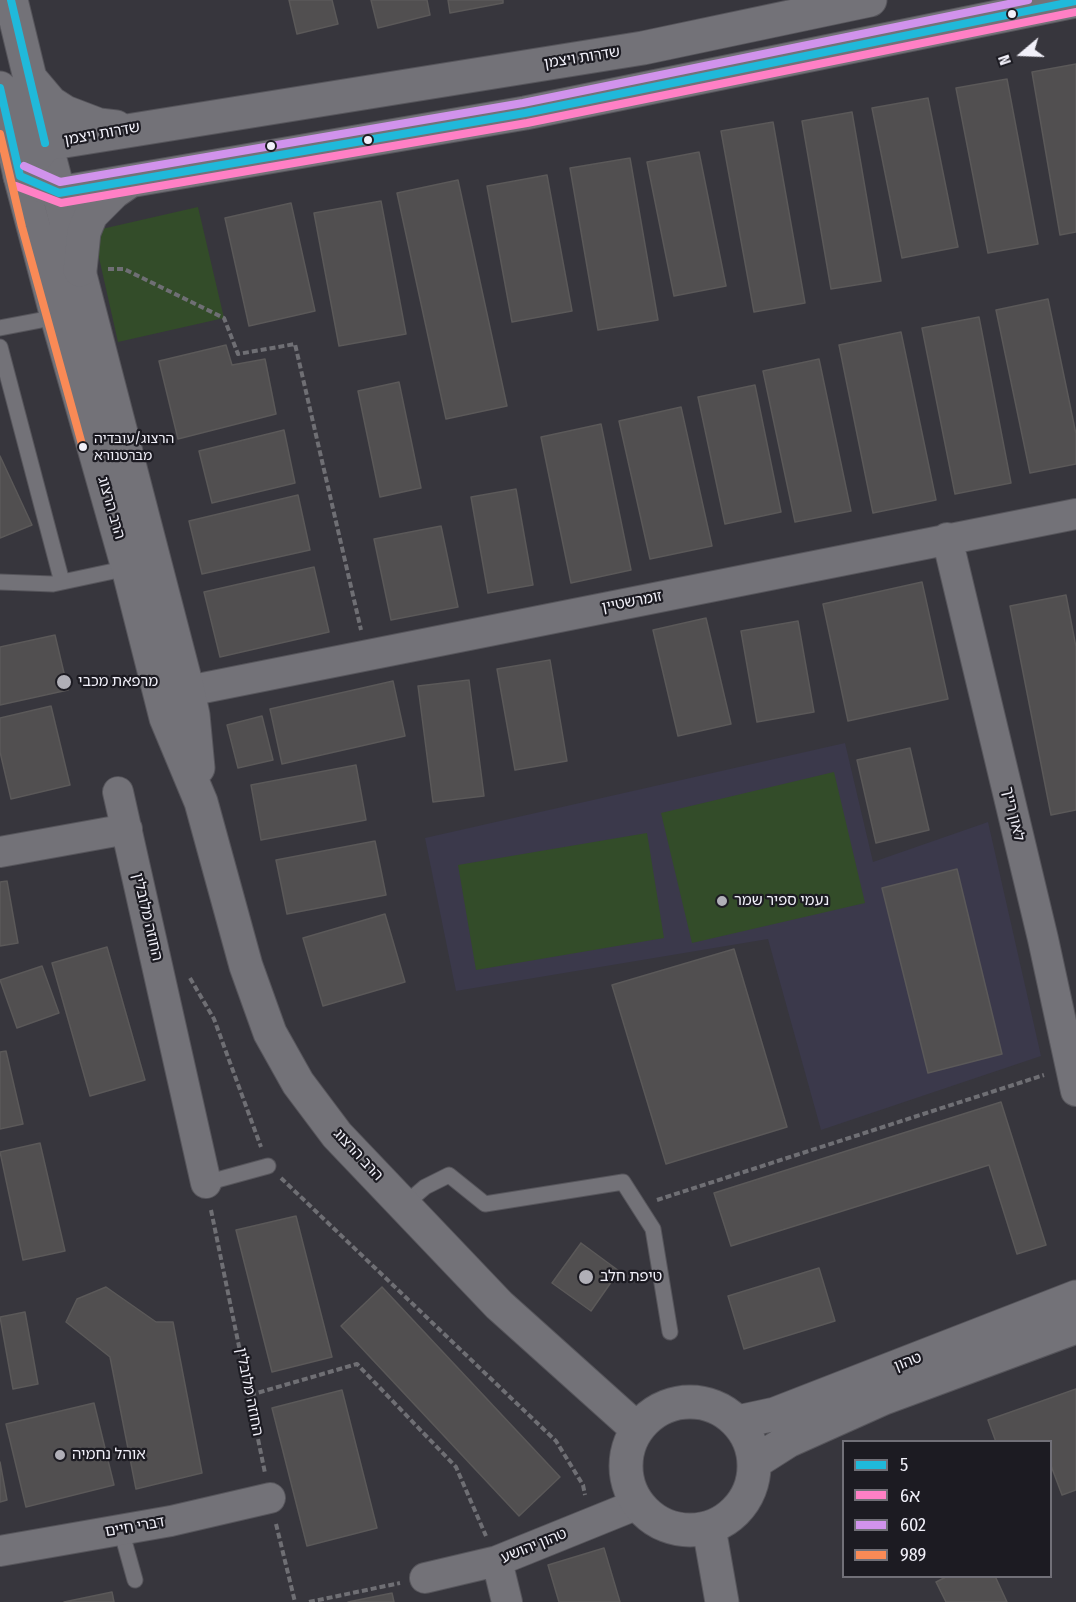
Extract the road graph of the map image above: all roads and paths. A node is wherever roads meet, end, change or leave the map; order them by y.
1 (11, 0) edge
2 (870, 0) edge
3 (1076, 1) edge
4 (14, 83) edge
5 (130, 128) junction
6 (46, 144) junction
7 (20, 176) junction
8 (131, 180) junction
9 (59, 193) junction
10 (80, 270) junction
11 (57, 317) junction
12 (0, 327) edge
13 (0, 347) edge
14 (1076, 514) edge
15 (947, 538) junction
16 (128, 568) junction
17 (0, 582) edge
18 (62, 582) junction
19 (366, 655) junction
20 (188, 692) junction
21 (118, 792) dead end
22 (201, 802) junction
23 (127, 829) junction
24 (0, 852) edge
25 (184, 968) dead end
26 (1073, 1079) edge
27 (268, 1166) junction
28 (206, 1182) junction
29 (404, 1205) junction
30 (638, 1206) junction
31 (1076, 1297) edge
32 (1076, 1327) edge
33 (670, 1332) dead end
34 (250, 1395) junction
35 (738, 1422) junction
36 (638, 1429) junction
37 (755, 1462) junction
38 (270, 1498) junction
39 (638, 1504) junction
40 (592, 1523) junction
41 (708, 1528) junction
42 (121, 1530) junction
43 (0, 1551) edge
44 (497, 1561) junction
45 (425, 1578) joint
46 (135, 1580) dead end
47 (294, 1602) edge
48 (309, 1602) edge
49 (507, 1602) edge
50 (722, 1602) edge

1 - 4 street
2 - 5 street, שדרות ויצמן
3 - 8 street
4 - 5 street
4 - 6 street, הרב הרצוג
4 - 7 street, הרב הרצוג
5 - 6 street, שדרות ויצמן
6 - 7 street, שדרות ויצמן
6 - 9 street, הרב הרצוג
7 - 9 street
7 - 11 street, הרב הרצוג
8 - 9 street
8 - 10 street
9 - 10 street, הרב הרצוג
10 - 19 path
10 - 20 street, הרב הרצוג
11 - 12 lane
11 - 16 street, הרב הרצוג
13 - 18 lane
14 - 15 street, זומרשטיין
15 - 19 street, זומרשטיין
15 - 26 street, לאון רייך
16 - 18 lane
16 - 22 street, הרב הרצוג
17 - 18 lane
19 - 20 street, זומרשטיין
20 - 22 street, הרב הרצוג
21 - 23 street, החוזה מלובלין
22 - 29 street, הרב הרצוג
23 - 24 street
23 - 28 street, החוזה מלובלין
25 - 27 path
26 - 30 path
27 - 28 lane
27 - 40 path
28 - 34 path, החוזה מלובלין
29 - 30 lane
29 - 36 street, הרב הרצוג
30 - 33 lane
31 - 35 street, טהון
32 - 37 street, טהון
34 - 38 path, החוזה מלובלין
34 - 44 path
35 - 36 street
35 - 37 street
36 - 39 street
37 - 41 street
38 - 42 street, דברי חיים
38 - 47 path, החוזה מלובלין
39 - 40 street, טהון יהושע
39 - 41 street
40 - 44 street, טהון יהושע
41 - 50 street
42 - 43 street, דברי חיים
42 - 46 lane
44 - 45 street, טהון יהושע
44 - 49 street
45 - 48 path

